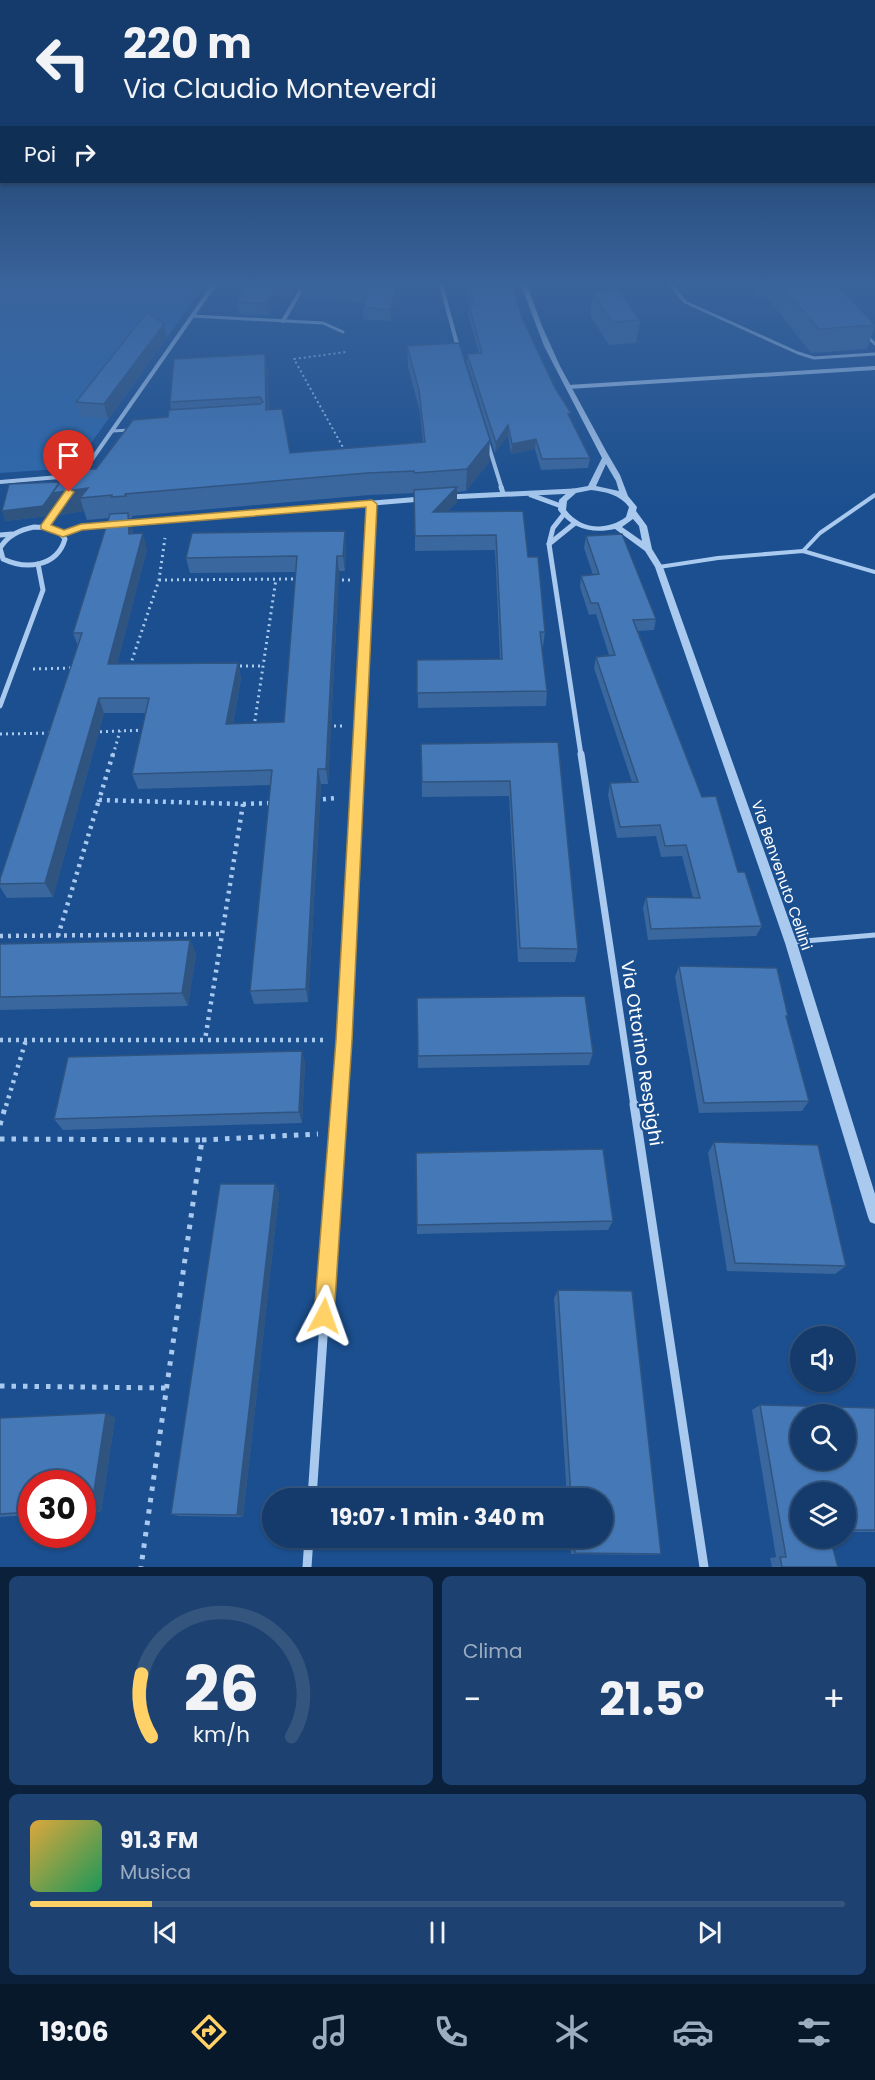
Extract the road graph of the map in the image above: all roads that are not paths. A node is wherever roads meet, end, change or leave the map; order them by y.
1 (163, 358) edge
2 (556, 358) edge
3 (875, 368) edge
4 (568, 387) junction
5 (135, 430) edge
6 (112, 431) junction
7 (486, 438) edge
8 (605, 459) junction
9 (81, 475) junction
10 (0, 482) edge
11 (75, 483) edge
12 (591, 488) junction
13 (574, 491) junction
14 (503, 493) junction
15 (527, 494) junction
16 (875, 495) edge
17 (624, 496) junction
18 (444, 498) edge
19 (432, 499) edge
20 (63, 501) edge
21 (372, 504) junction
22 (562, 510) junction
23 (633, 513) junction
24 (575, 523) junction
25 (45, 527) junction
26 (617, 527) junction
27 (13, 534) junction
28 (63, 534) junction
29 (0, 535) edge
30 (549, 544) junction
31 (648, 549) junction
32 (803, 551) junction
33 (0, 553) edge
34 (38, 564) junction
35 (658, 567) junction
36 (875, 572) edge
37 (0, 706) edge
38 (875, 935) edge
39 (790, 943) junction
40 (875, 1217) edge
41 (313, 1488) edge
42 (308, 1548) edge
43 (307, 1567) edge
44 (704, 1567) edge

1 - 6 street
2 - 4 street
3 - 4 street
4 - 8 street
5 - 6 lane
6 - 9 street
7 - 14 street
8 - 12 street
8 - 17 street
9 - 10 street
9 - 11 street
12 - 13 street
12 - 17 street
13 - 15 street
13 - 22 street
14 - 15 street
14 - 18 street
15 - 22 street
16 - 32 lane
17 - 23 street
19 - 21 street
20 - 25 street
21 - 28 street
21 - 41 street
22 - 24 street
22 - 30 street
23 - 26 street
23 - 31 street, Via Benvenuto Cellini
24 - 26 street
24 - 30 street
25 - 27 street
25 - 28 street
26 - 31 street, Via Benvenuto Cellini
27 - 29 street
27 - 33 street
28 - 34 street
30 - 44 street, Via Ottorino Respighi
31 - 35 street, Via Benvenuto Cellini
32 - 35 lane
32 - 36 lane
33 - 34 street
34 - 37 street
35 - 39 street, Via Benvenuto Cellini
38 - 39 lane
39 - 40 street, Via Benvenuto Cellini
42 - 43 street

